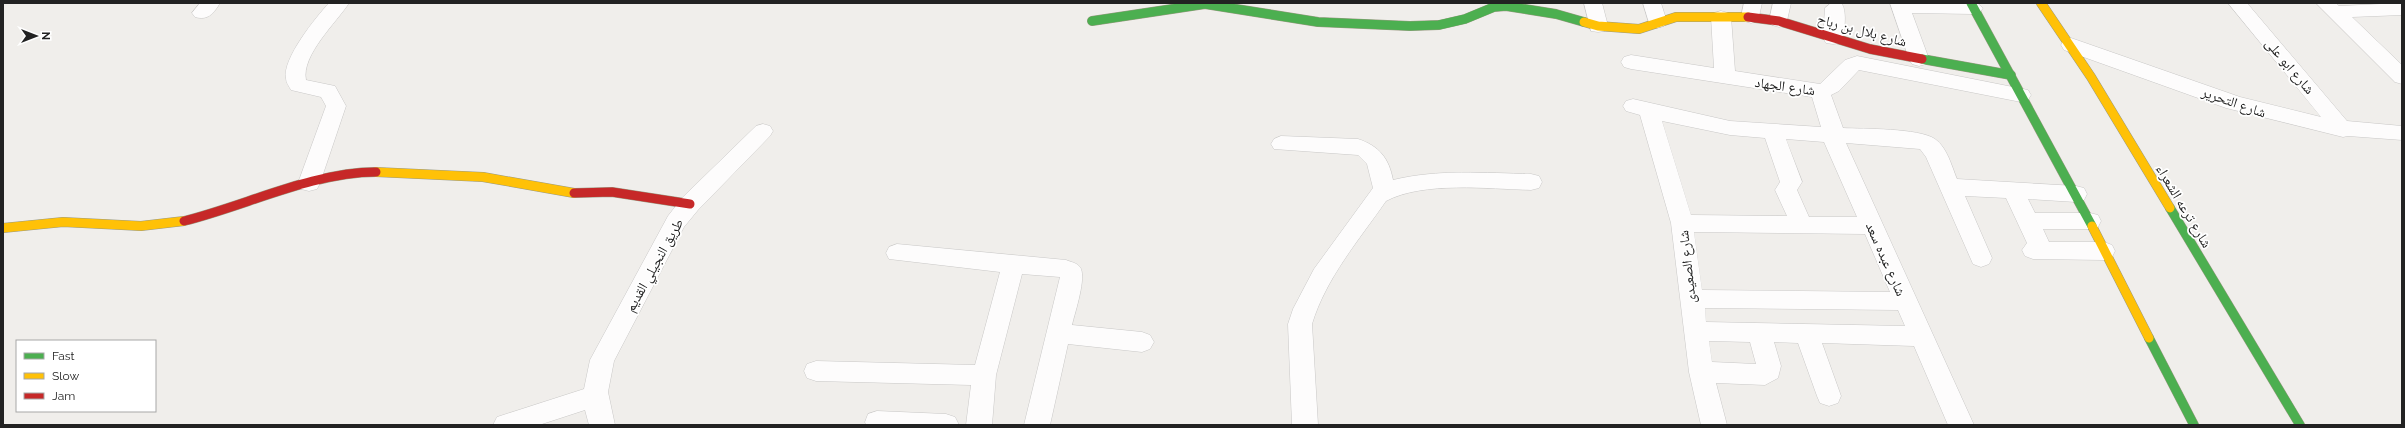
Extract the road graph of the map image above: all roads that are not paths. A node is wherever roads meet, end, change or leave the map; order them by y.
1 (340, 3) edge
2 (1593, 3) edge
3 (1652, 3) edge
4 (1782, 3) edge
5 (2041, 3) edge
6 (2237, 3) edge
7 (1899, 4) edge
8 (1493, 5) edge
9 (1972, 5) edge
10 (1835, 8) dead end
11 (2329, 8) edge
12 (2402, 9) edge
13 (1752, 10) edge
14 (1721, 16) junction
15 (1092, 21) dead end
16 (1779, 21) junction
17 (1657, 22) junction
18 (1598, 26) junction
19 (1833, 38) junction
20 (2071, 45) junction
21 (1919, 59) junction
22 (1631, 62) dead end
23 (2399, 71) edge
24 (2011, 75) junction
25 (1725, 77) junction
26 (1820, 91) junction
27 (2022, 95) junction
28 (2343, 130) junction
29 (763, 131) dead end
30 (1773, 132) junction
31 (2402, 134) edge
32 (1834, 136) junction
33 (1281, 144) dead end
34 (1531, 182) dead end
35 (309, 183) junction
36 (1950, 187) junction
37 (1384, 190) junction
38 (2013, 191) junction
39 (2076, 194) junction
40 (690, 204) junction
41 (2028, 221) junction
42 (2090, 221) junction
43 (1682, 223) junction
44 (1802, 225) junction
45 (1872, 226) junction
46 (3, 228) edge
47 (2104, 251) junction
48 (897, 253) dead end
49 (1981, 258) dead end
50 (1013, 265) junction
51 (1690, 299) junction
52 (1905, 301) junction
53 (1695, 331) junction
54 (1060, 333) junction
55 (1760, 334) junction
56 (1807, 334) junction
57 (1921, 336) junction
58 (1142, 342) dead end
59 (816, 371) dead end
60 (1701, 372) junction
61 (984, 375) junction
62 (595, 396) junction
63 (1830, 396) dead end
64 (877, 422) dead end
65 (506, 425) edge
66 (602, 425) edge
67 (946, 425) edge
68 (979, 425) edge
69 (1037, 425) edge
70 (1306, 425) edge
71 (1714, 425) edge
72 (1961, 425) edge
73 (2194, 425) edge
74 (2300, 425) edge

1 - 35 street
2 - 18 street
3 - 17 street
4 - 16 street
5 - 20 main road, شارع ترعه الشعراء
6 - 28 street, شارع ابو على
7 - 9 street
7 - 21 street
8 - 15 main road, شارع بلال بن رباح
8 - 18 main road, شارع بلال بن رباح
9 - 24 main road
10 - 19 street
11 - 12 street
11 - 23 street
13 - 14 main road, شارع بلال بن رباح
13 - 16 main road, شارع بلال بن رباح
14 - 17 main road, شارع بلال بن رباح
14 - 25 street
16 - 19 main road, شارع بلال بن رباح
17 - 18 main road, شارع بلال بن رباح
19 - 21 main road, شارع بلال بن رباح
20 - 28 street, شارع التحرير
20 - 74 main road, شارع ترعه الشعراء
21 - 24 main road, شارع بلال بن رباح
22 - 25 street, شارع الجهاد
24 - 27 main road
25 - 26 street, شارع الجهاد
26 - 27 street, شارع الجهاد
26 - 32 street, شارع عبده سعد
27 - 39 main road
28 - 31 street, شارع التحرير
29 - 40 street, طريق النجيلي القديم
30 - 32 street
30 - 43 street, شارع الصعيدى
30 - 44 street
32 - 36 street
32 - 45 street, شارع عبده سعد
33 - 37 street
34 - 37 street
35 - 40 main road
35 - 46 main road
36 - 38 street
36 - 49 street
37 - 70 street
38 - 39 street
38 - 41 street
39 - 42 main road
40 - 62 street, طريق النجيلي القديم
41 - 42 street
41 - 47 street
42 - 47 main road
43 - 44 street
43 - 51 street, شارع الصعيدى
44 - 45 street
45 - 52 street, شارع عبده سعد
47 - 73 main road
48 - 50 street
50 - 54 street
50 - 61 street
51 - 52 street
51 - 53 street, شارع الصعيدى
52 - 57 street, شارع عبده سعد
53 - 55 street
53 - 60 street, شارع الصعيدى
54 - 58 street
54 - 69 street
55 - 56 street
55 - 60 street
56 - 57 street
56 - 63 street
57 - 72 street, شارع عبده سعد
59 - 61 street
60 - 71 street, شارع الصعيدى
61 - 68 street
62 - 65 street
62 - 66 street, طريق النجيلي القديم
64 - 67 street

